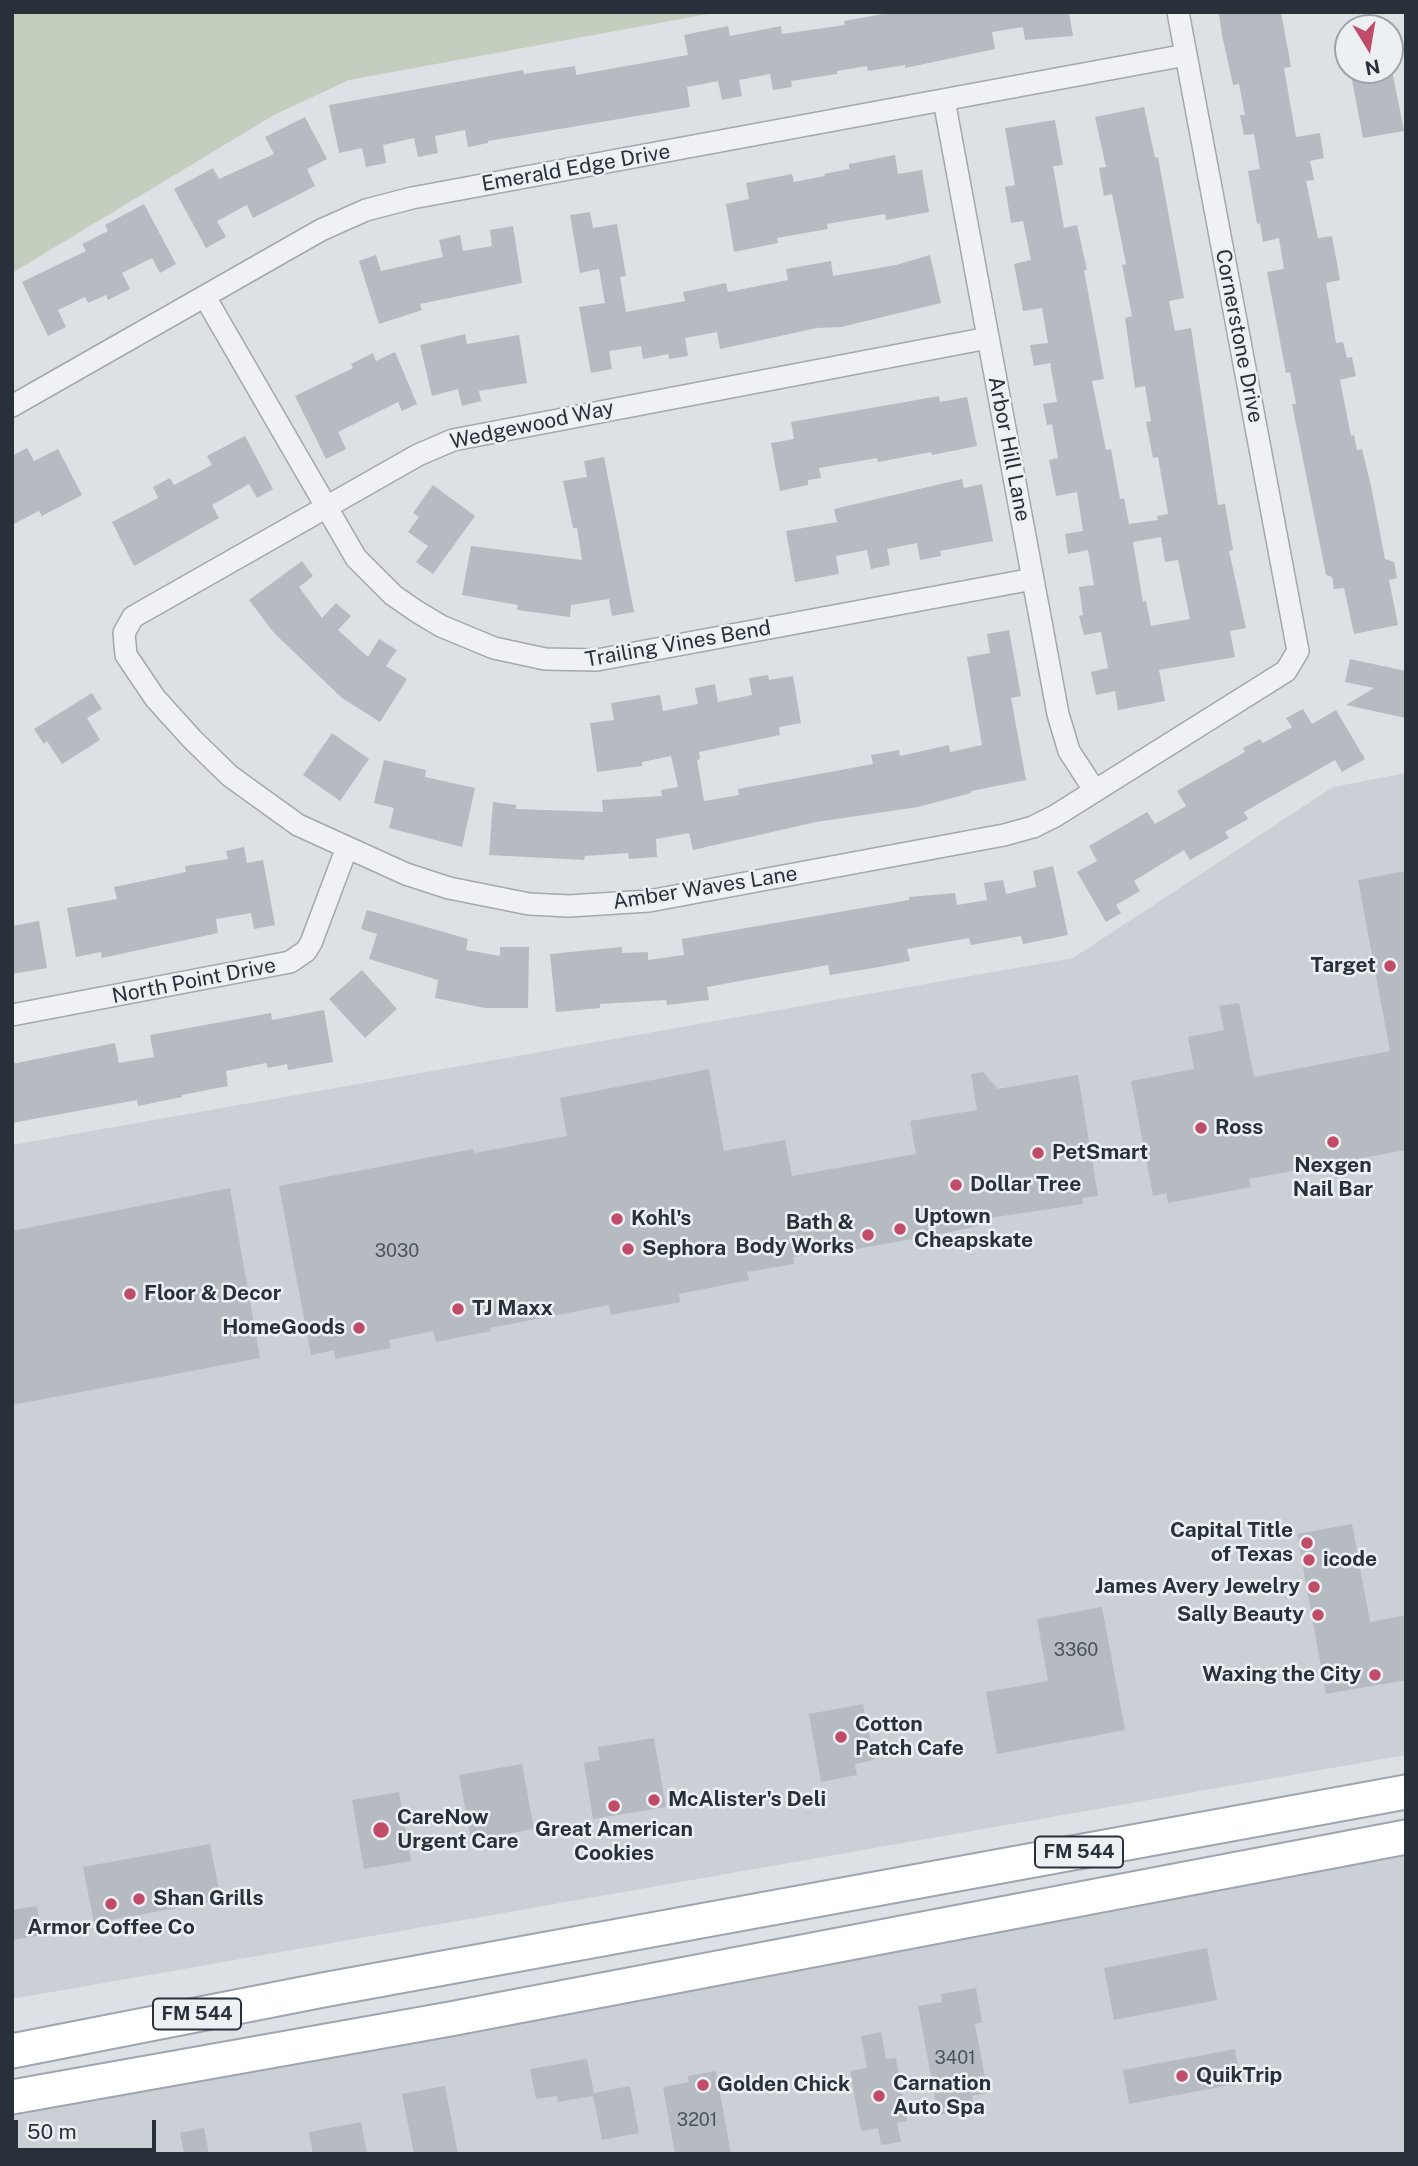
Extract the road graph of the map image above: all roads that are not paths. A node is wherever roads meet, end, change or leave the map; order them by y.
1 (1178, 12) edge
2 (1186, 55) junction
3 (944, 100) junction
4 (205, 297) junction
5 (988, 338) junction
6 (12, 406) edge
7 (325, 508) junction
8 (1033, 579) junction
9 (124, 633) joint
10 (1296, 659) joint
11 (1095, 791) junction
12 (346, 850) junction
13 (12, 1015) edge
14 (1406, 1792) edge
15 (1241, 1823) junction
16 (1406, 1837) edge
17 (1247, 1866) junction
18 (762, 1908) junction
19 (772, 1956) junction
20 (323, 1990) junction
21 (333, 2039) junction
22 (12, 2050) edge
23 (12, 2097) edge

1 - 2 street, Cornerstone Drive
2 - 3 street, Emerald Edge Drive
2 - 10 street, Cornerstone Drive
3 - 4 street, Emerald Edge Drive
3 - 5 street, Arbor Hill Lane
4 - 6 street, Emerald Edge Drive
4 - 7 street, Trailing Vines Bend
5 - 7 street, Wedgewood Way
5 - 8 street, Arbor Hill Lane
7 - 8 street, Trailing Vines Bend
7 - 9 street, Wedgewood Way
8 - 11 street, Arbor Hill Lane
9 - 12 street, Amber Waves Lane
10 - 11 street, Amber Waves Lane
11 - 12 street, Amber Waves Lane
12 - 13 street, North Point Drive
14 - 15 main road, FM 544 / FM 544
15 - 17 main road
15 - 18 main road, FM 544 / FM 544
16 - 17 main road, FM 544 / FM 544
17 - 19 main road, FM 544 / FM 544
18 - 19 main road
18 - 20 main road, FM 544 / FM 544
19 - 21 main road, FM 544 / FM 544
20 - 21 main road
20 - 22 main road, FM 544 / FM 544
21 - 23 main road, FM 544 / FM 544

